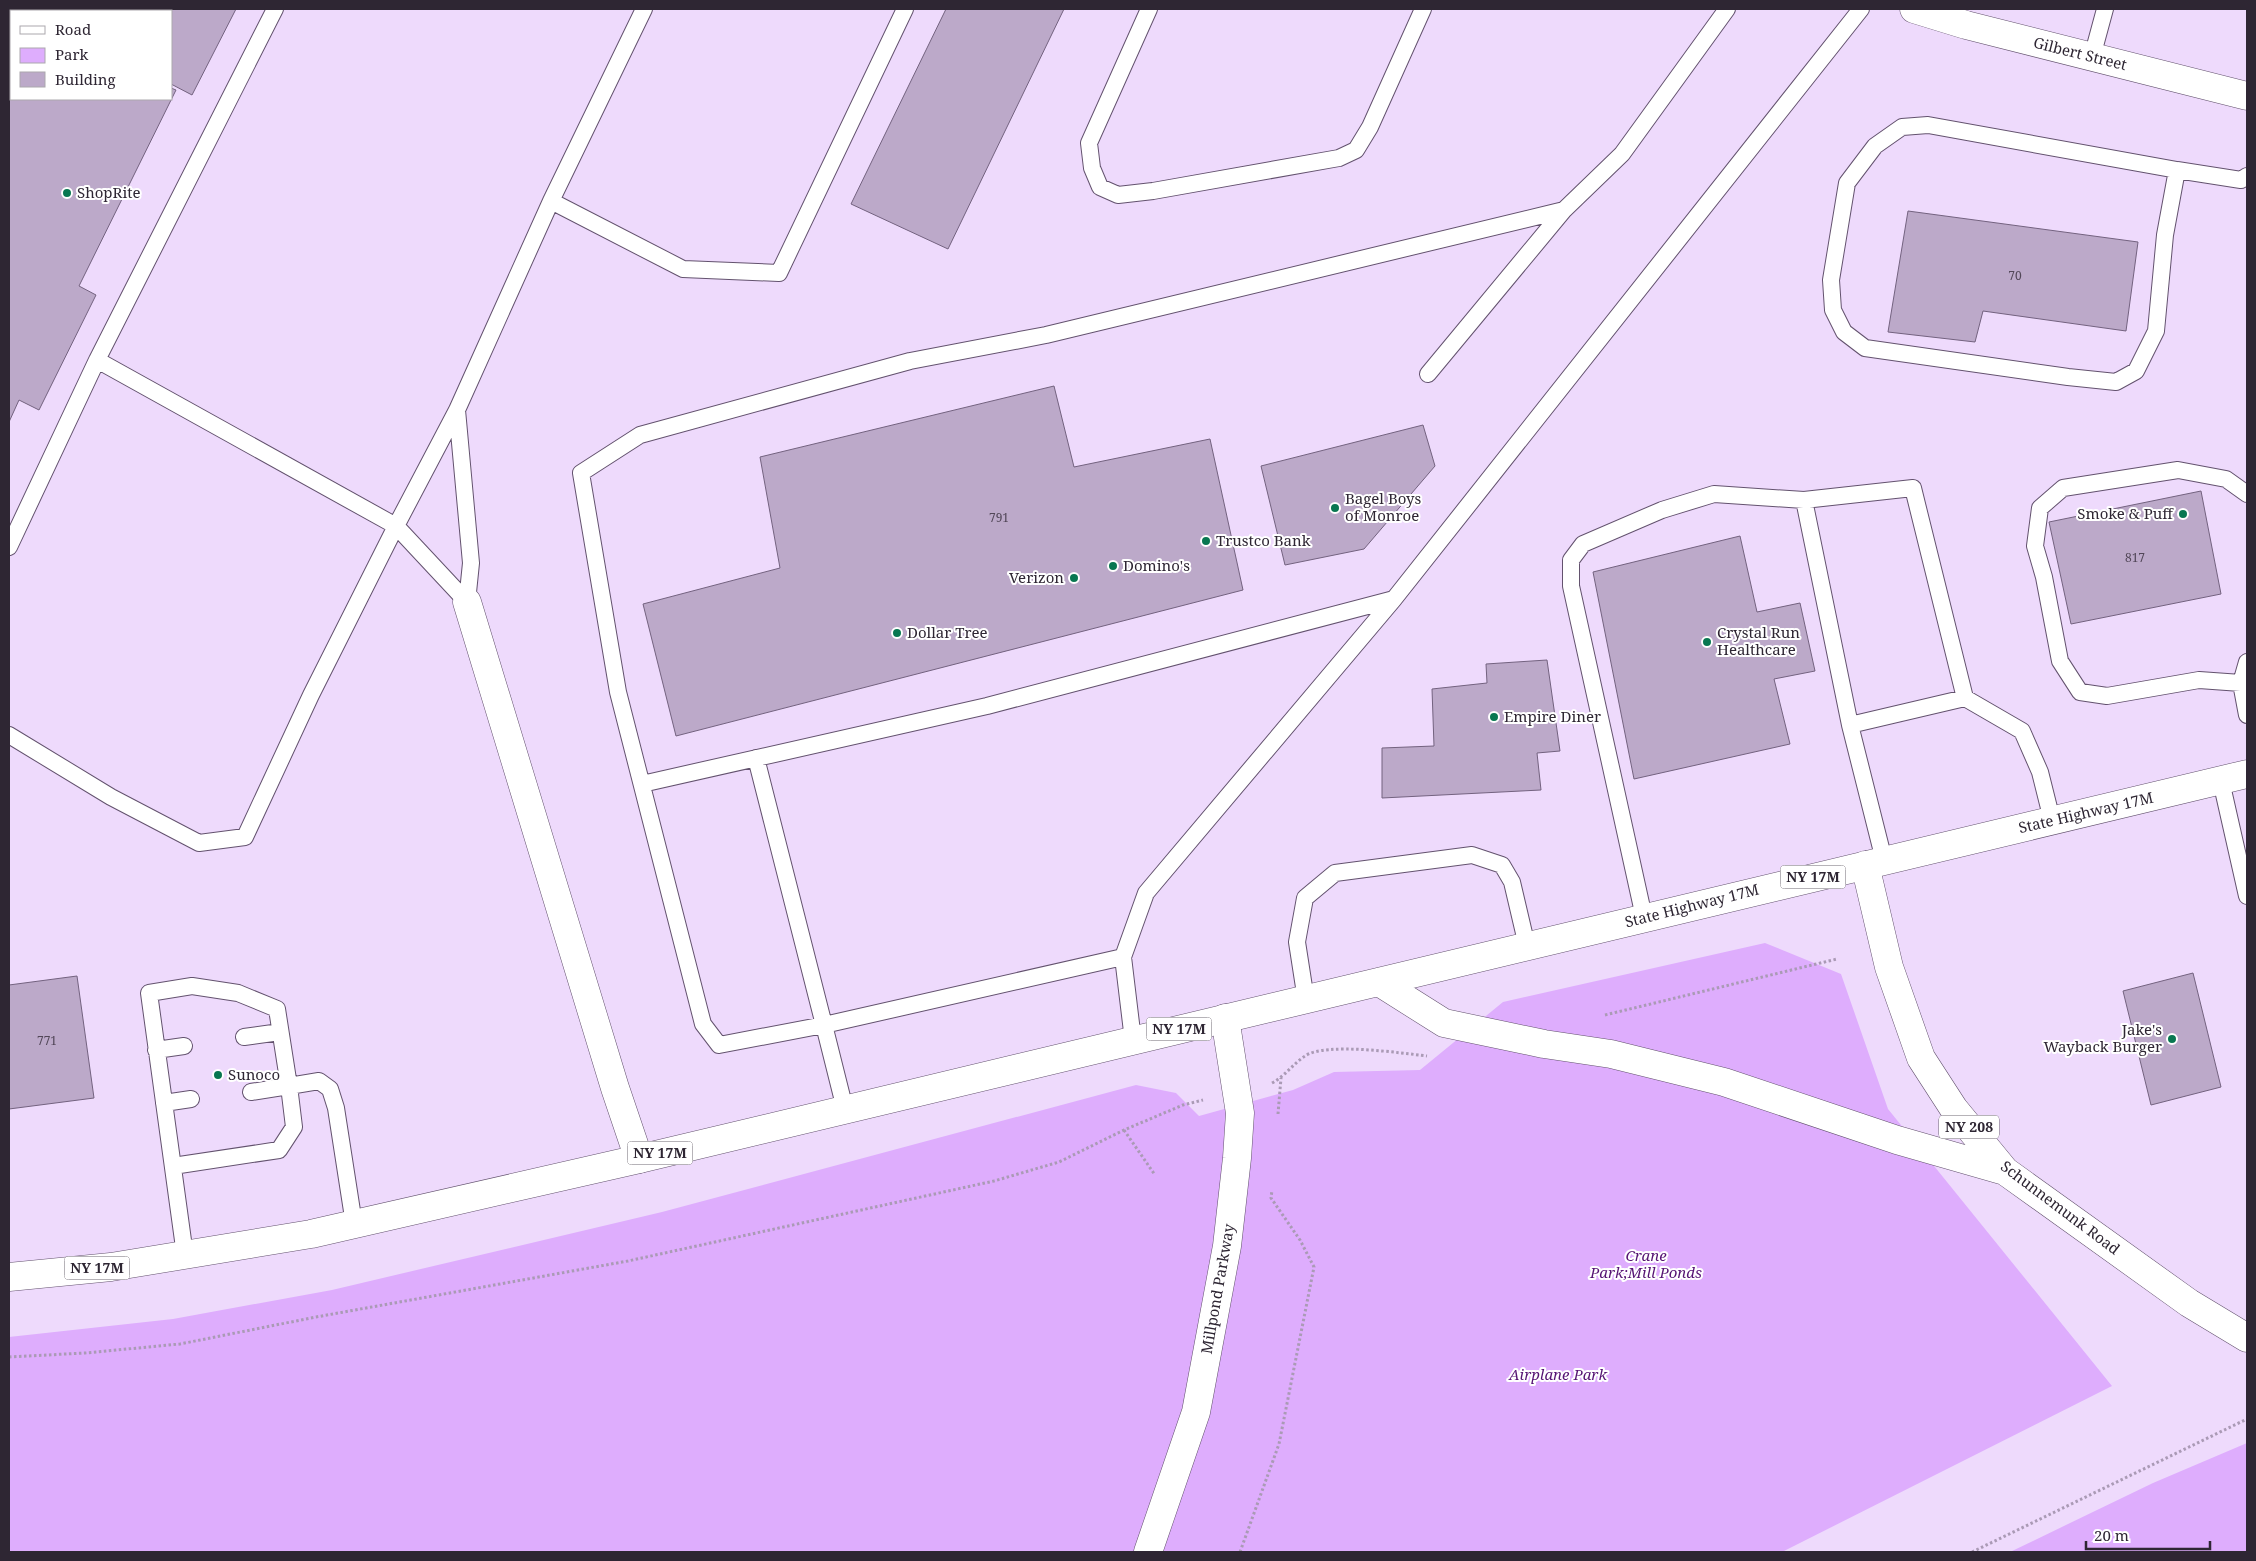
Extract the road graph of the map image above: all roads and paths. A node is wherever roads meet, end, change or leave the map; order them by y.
1 (275, 9) edge
2 (644, 9) edge
3 (905, 9) edge
4 (1149, 9) edge
5 (1423, 9) edge
6 (1728, 9) edge
7 (1861, 9) edge
8 (1914, 9) edge
9 (2105, 9) edge
10 (1968, 17) edge
11 (2092, 57) junction
12 (2247, 96) edge
13 (2177, 170) junction
14 (2247, 176) edge
15 (550, 201) junction
16 (1564, 210) junction
17 (97, 360) junction
18 (1428, 374) dead end
19 (457, 410) junction
20 (2247, 494) edge
21 (1804, 500) junction
22 (396, 526) junction
23 (9, 547) edge
24 (1394, 599) junction
25 (467, 602) junction
26 (2247, 662) edge
27 (2241, 683) junction
28 (1965, 698) junction
29 (2247, 715) edge
30 (1850, 725) junction
31 (9, 735) edge
32 (756, 758) junction
33 (2247, 774) edge
34 (2221, 781) junction
35 (642, 784) junction
36 (2052, 820) junction
37 (1875, 863) junction
38 (2247, 896) edge
39 (1644, 917) junction
40 (1527, 946) junction
41 (1123, 957) junction
42 (1837, 959) dead end
43 (1379, 982) junction
44 (1306, 1000) junction
45 (1225, 1018) junction
46 (1595, 1018) dead end
47 (824, 1025) junction
48 (280, 1032) junction
49 (244, 1037) dead end
50 (1134, 1040) junction
51 (184, 1046) dead end
52 (156, 1050) junction
53 (1431, 1056) dead end
54 (1281, 1078) junction
55 (289, 1086) junction
56 (251, 1092) dead end
57 (1238, 1092) junction
58 (191, 1099) dead end
59 (164, 1103) junction
60 (845, 1109) junction
61 (1278, 1115) dead end
62 (1124, 1130) junction
63 (639, 1159) junction
64 (173, 1166) junction
65 (2005, 1171) junction
66 (1156, 1175) dead end
67 (1272, 1189) dead end
68 (354, 1224) junction
69 (185, 1255) junction
70 (9, 1277) edge
71 (2247, 1338) edge
72 (9, 1357) edge
73 (2247, 1419) edge
74 (1148, 1552) edge
75 (1240, 1552) edge
76 (1972, 1552) edge

1 - 17 lane
2 - 15 lane
3 - 15 lane
4 - 5 lane
6 - 16 lane
7 - 24 lane
8 - 10 main road, Gilbert Street
9 - 11 lane
10 - 11 main road, Gilbert Street
11 - 12 main road, Gilbert Street
13 - 13 lane
13 - 14 lane
15 - 19 lane
16 - 18 lane
16 - 35 lane
17 - 22 lane
17 - 23 lane
19 - 22 lane
19 - 25 lane
20 - 27 lane
21 - 28 lane
21 - 30 lane
21 - 39 lane
22 - 25 lane
22 - 31 lane
24 - 32 lane
24 - 41 lane
25 - 63 main road
26 - 27 lane
27 - 29 lane
28 - 30 lane
28 - 36 lane
30 - 37 lane
32 - 35 lane
32 - 47 lane
33 - 34 main road, State Highway 17M / NY 17M
34 - 36 main road, State Highway 17M / NY 17M
34 - 38 lane
35 - 47 lane
36 - 37 main road, State Highway 17M / NY 17M
37 - 39 main road, State Highway 17M / NY 17M
37 - 65 main road, Schunnemunk Road / NY 208
39 - 40 main road, State Highway 17M / NY 17M
40 - 43 main road, State Highway 17M / NY 17M
40 - 44 lane
41 - 47 lane
41 - 50 lane
42 - 46 path
43 - 44 main road, State Highway 17M / NY 17M
43 - 65 main road
44 - 45 main road, State Highway 17M / NY 17M
45 - 50 main road, NY 17M
45 - 57 main road, Millpond Parkway
47 - 60 lane
48 - 49 lane
48 - 52 lane
48 - 55 lane
50 - 60 main road, NY 17M
51 - 52 lane
52 - 59 lane
53 - 54 path
54 - 57 path
54 - 61 path
55 - 56 lane
55 - 64 lane
55 - 68 lane
57 - 62 path
57 - 74 main road, Millpond Parkway
58 - 59 lane
59 - 64 lane
60 - 63 main road, NY 17M
62 - 66 path
62 - 72 path
63 - 68 main road, NY 17M
64 - 69 lane
65 - 71 main road, Schunnemunk Road / NY 208
67 - 75 path
68 - 69 main road, NY 17M
69 - 70 main road, NY 17M
73 - 76 path

